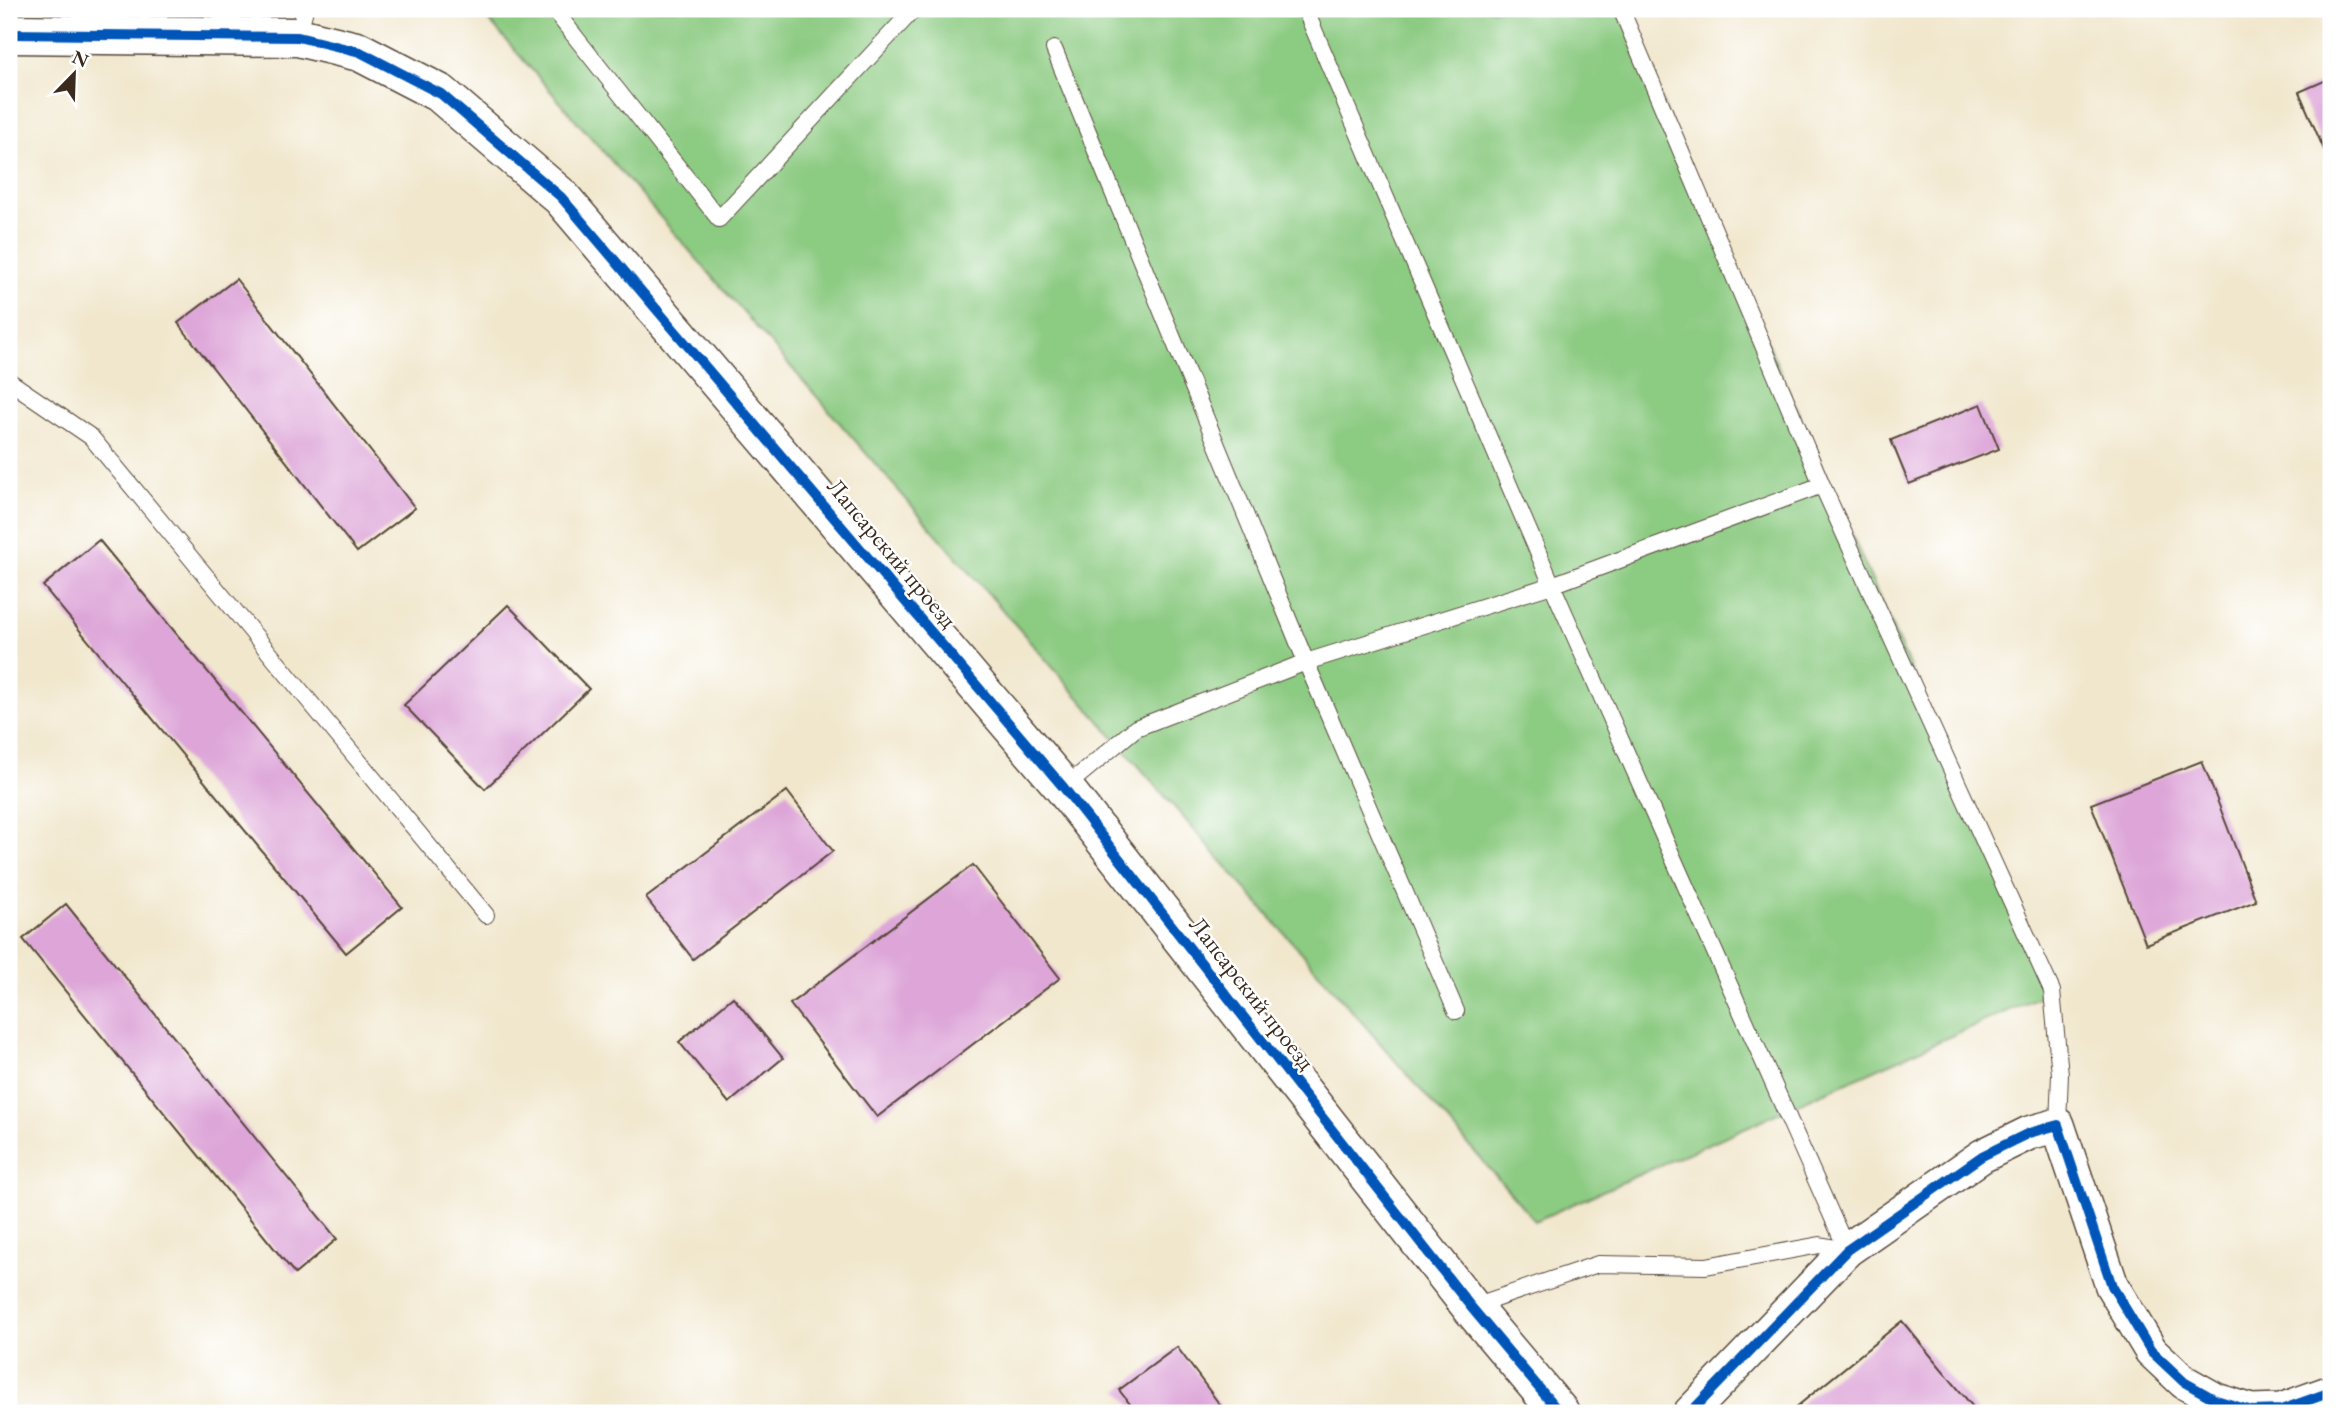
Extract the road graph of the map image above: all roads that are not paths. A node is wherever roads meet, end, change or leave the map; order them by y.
1 (914, 9) edge
2 (1305, 9) edge
3 (1621, 9) edge
4 (555, 11) edge
5 (302, 23) edge
6 (9, 34) edge
7 (1054, 49) dead end
8 (9, 381) edge
9 (1822, 485) junction
10 (1552, 585) junction
11 (1307, 662) junction
12 (1064, 788) junction
13 (486, 915) dead end
14 (1456, 1012) dead end
15 (2058, 1125) junction
16 (1847, 1250) junction
17 (1471, 1307) junction
18 (2331, 1392) edge
19 (1555, 1411) edge
20 (1690, 1413) edge

1 - 4 lane
2 - 10 lane
3 - 9 lane
5 - 6 street, Лапсарский проезд
5 - 12 street, Лапсарский проезд
7 - 11 lane
8 - 13 lane
9 - 10 lane
9 - 15 lane
10 - 11 lane
10 - 16 lane
11 - 12 lane
11 - 14 lane
12 - 17 street, Лапсарский проезд
15 - 16 street
15 - 18 street
16 - 17 lane
16 - 20 street
17 - 19 street, Лапсарский проезд

